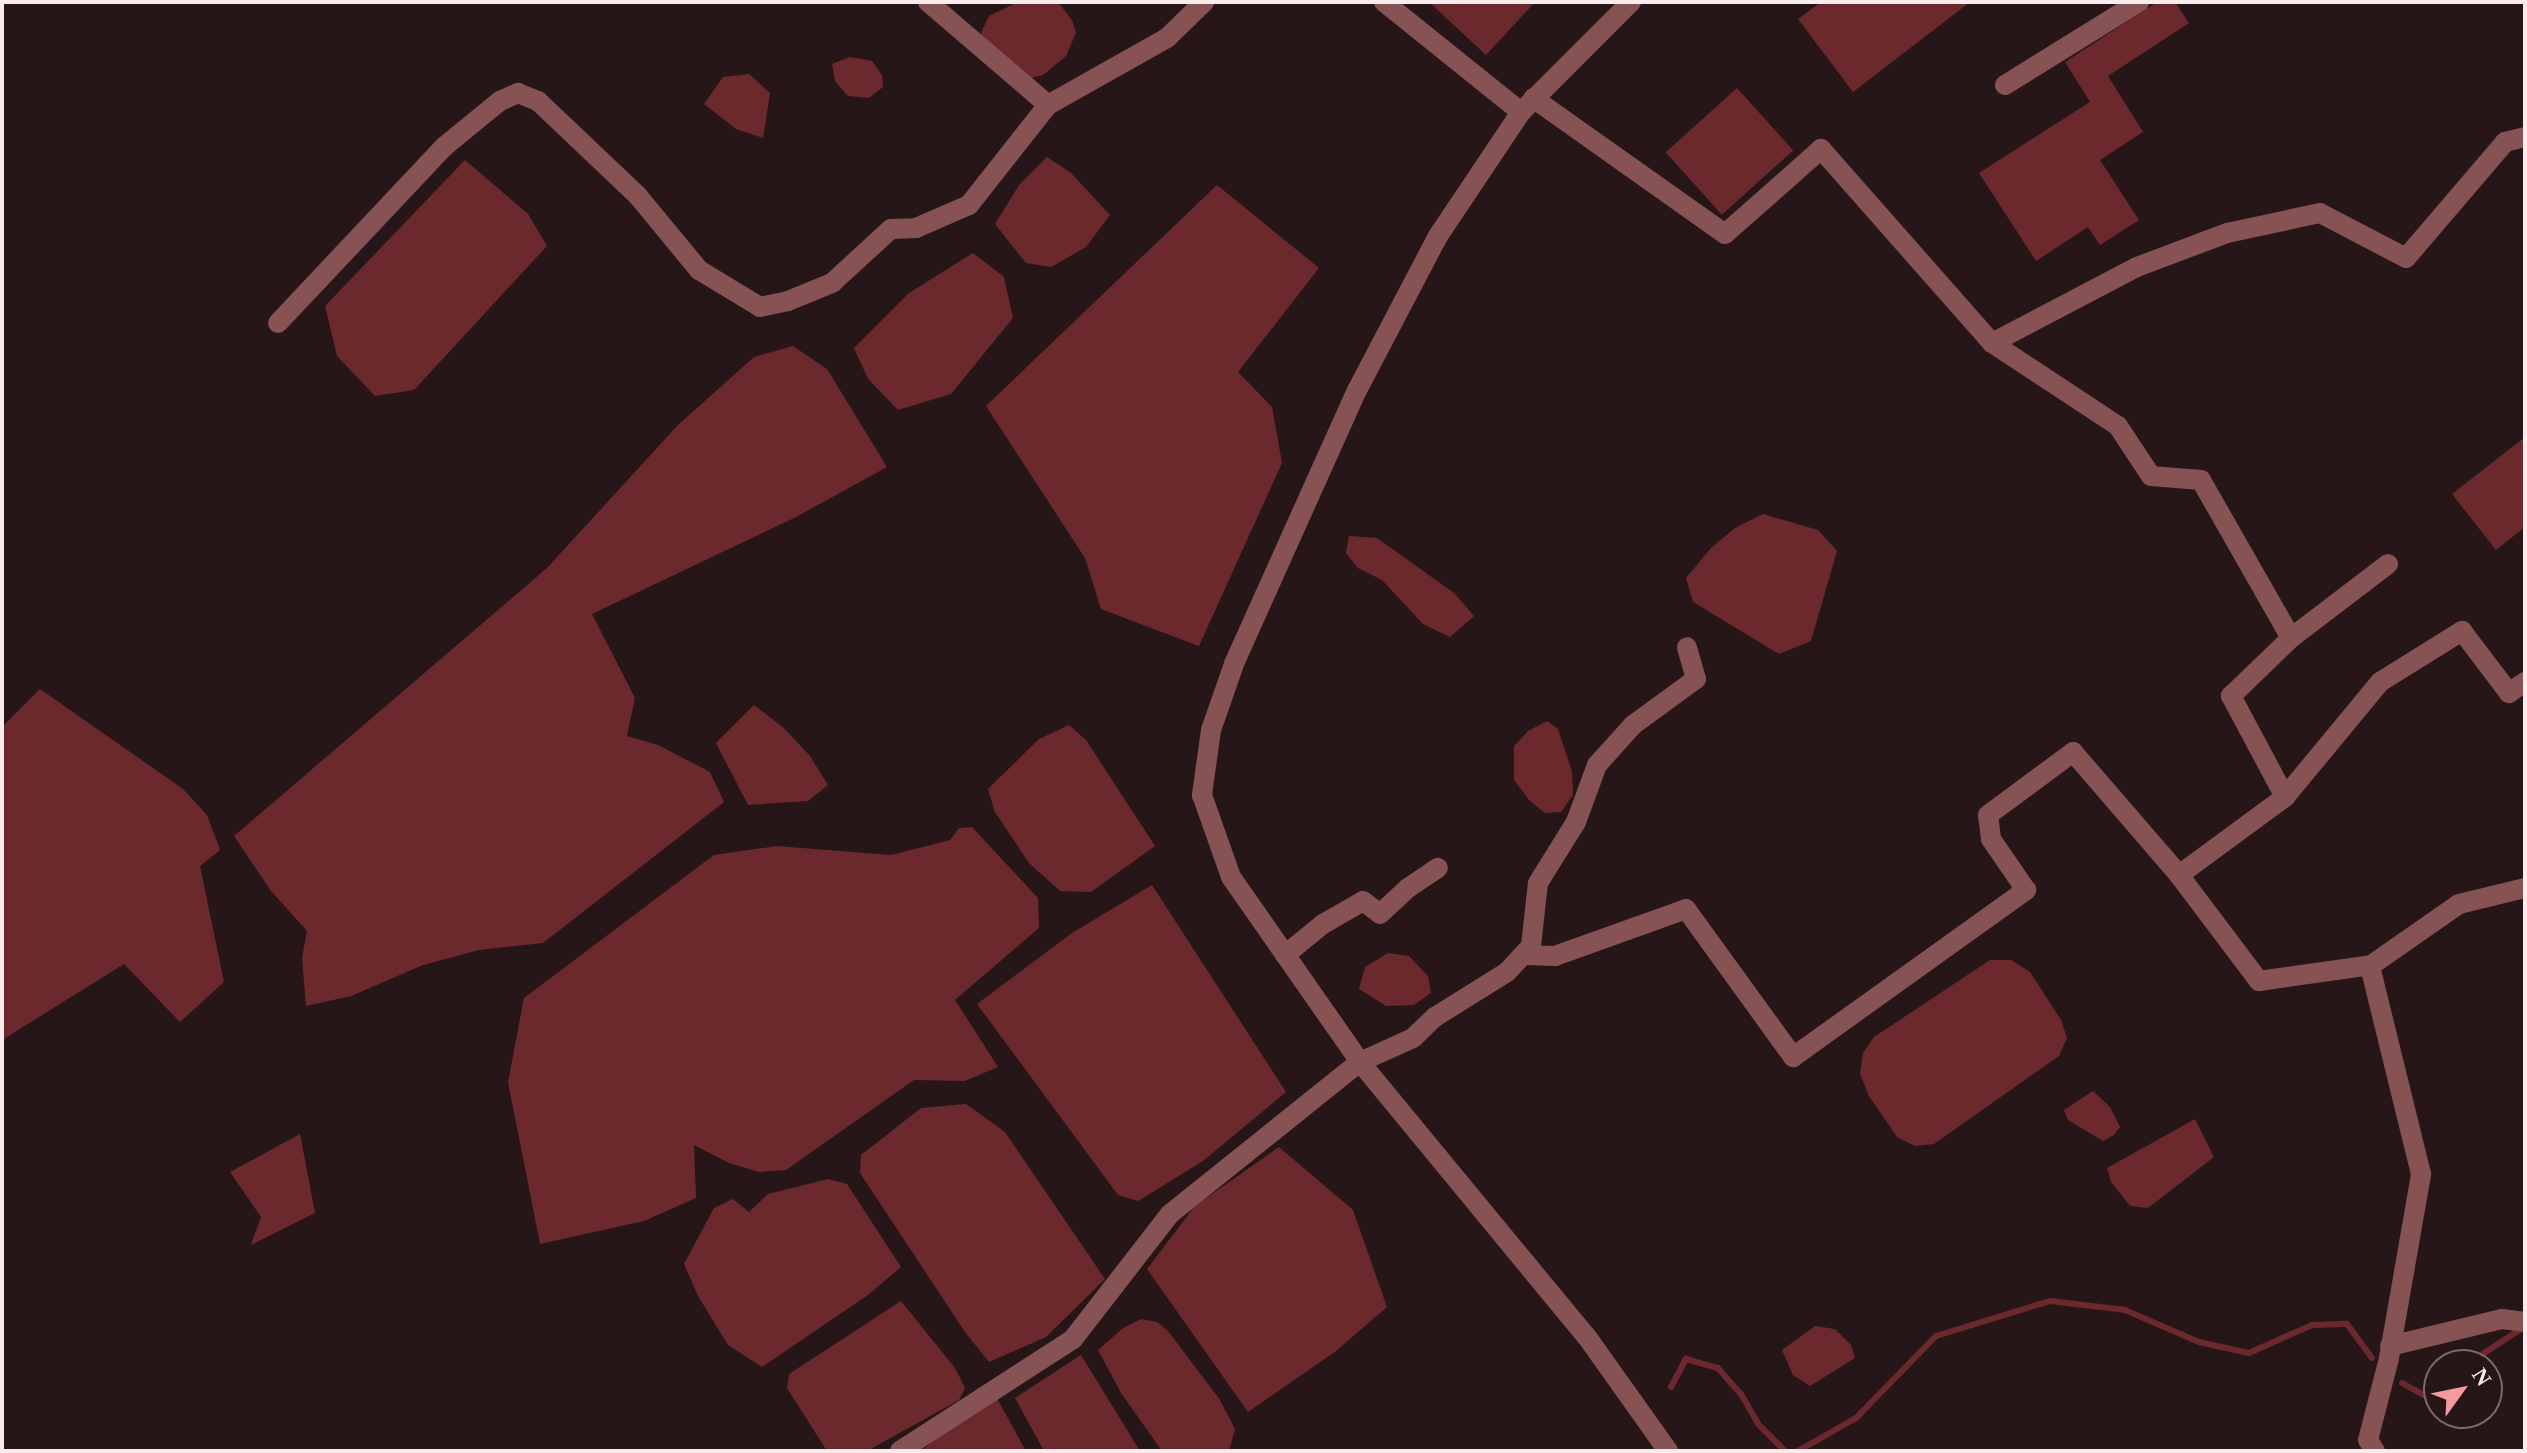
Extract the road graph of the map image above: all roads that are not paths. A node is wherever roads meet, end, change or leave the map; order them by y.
1 (928, 2) edge
2 (1204, 2) edge
3 (1384, 2) edge
4 (1631, 2) edge
5 (2139, 2) edge
6 (2005, 85) dead end
7 (1048, 105) junction
8 (1527, 105) junction
9 (2525, 137) edge
10 (278, 323) dead end
11 (1992, 343) junction
12 (2388, 564) dead end
13 (2291, 638) junction
14 (1687, 647) dead end
15 (2525, 682) edge
16 (2285, 797) junction
17 (1438, 868) dead end
18 (2179, 875) junction
19 (2525, 888) edge
20 (1285, 955) junction
21 (1523, 955) junction
22 (2371, 965) junction
23 (1360, 1062) junction
24 (2525, 1322) edge
25 (2390, 1346) junction
26 (2365, 1447) edge
27 (900, 1451) edge
28 (1668, 1451) edge

1 - 7 street
2 - 7 street
3 - 8 street
4 - 8 street
5 - 6 street
7 - 10 street
8 - 11 street
8 - 20 street
9 - 11 street
11 - 13 street
12 - 13 street
13 - 16 street
14 - 21 street
15 - 16 street
16 - 18 street
17 - 20 street
18 - 21 street
18 - 22 street
19 - 22 street
20 - 23 street
21 - 23 street
22 - 25 street
23 - 27 street
23 - 28 street
24 - 25 street
25 - 26 street

